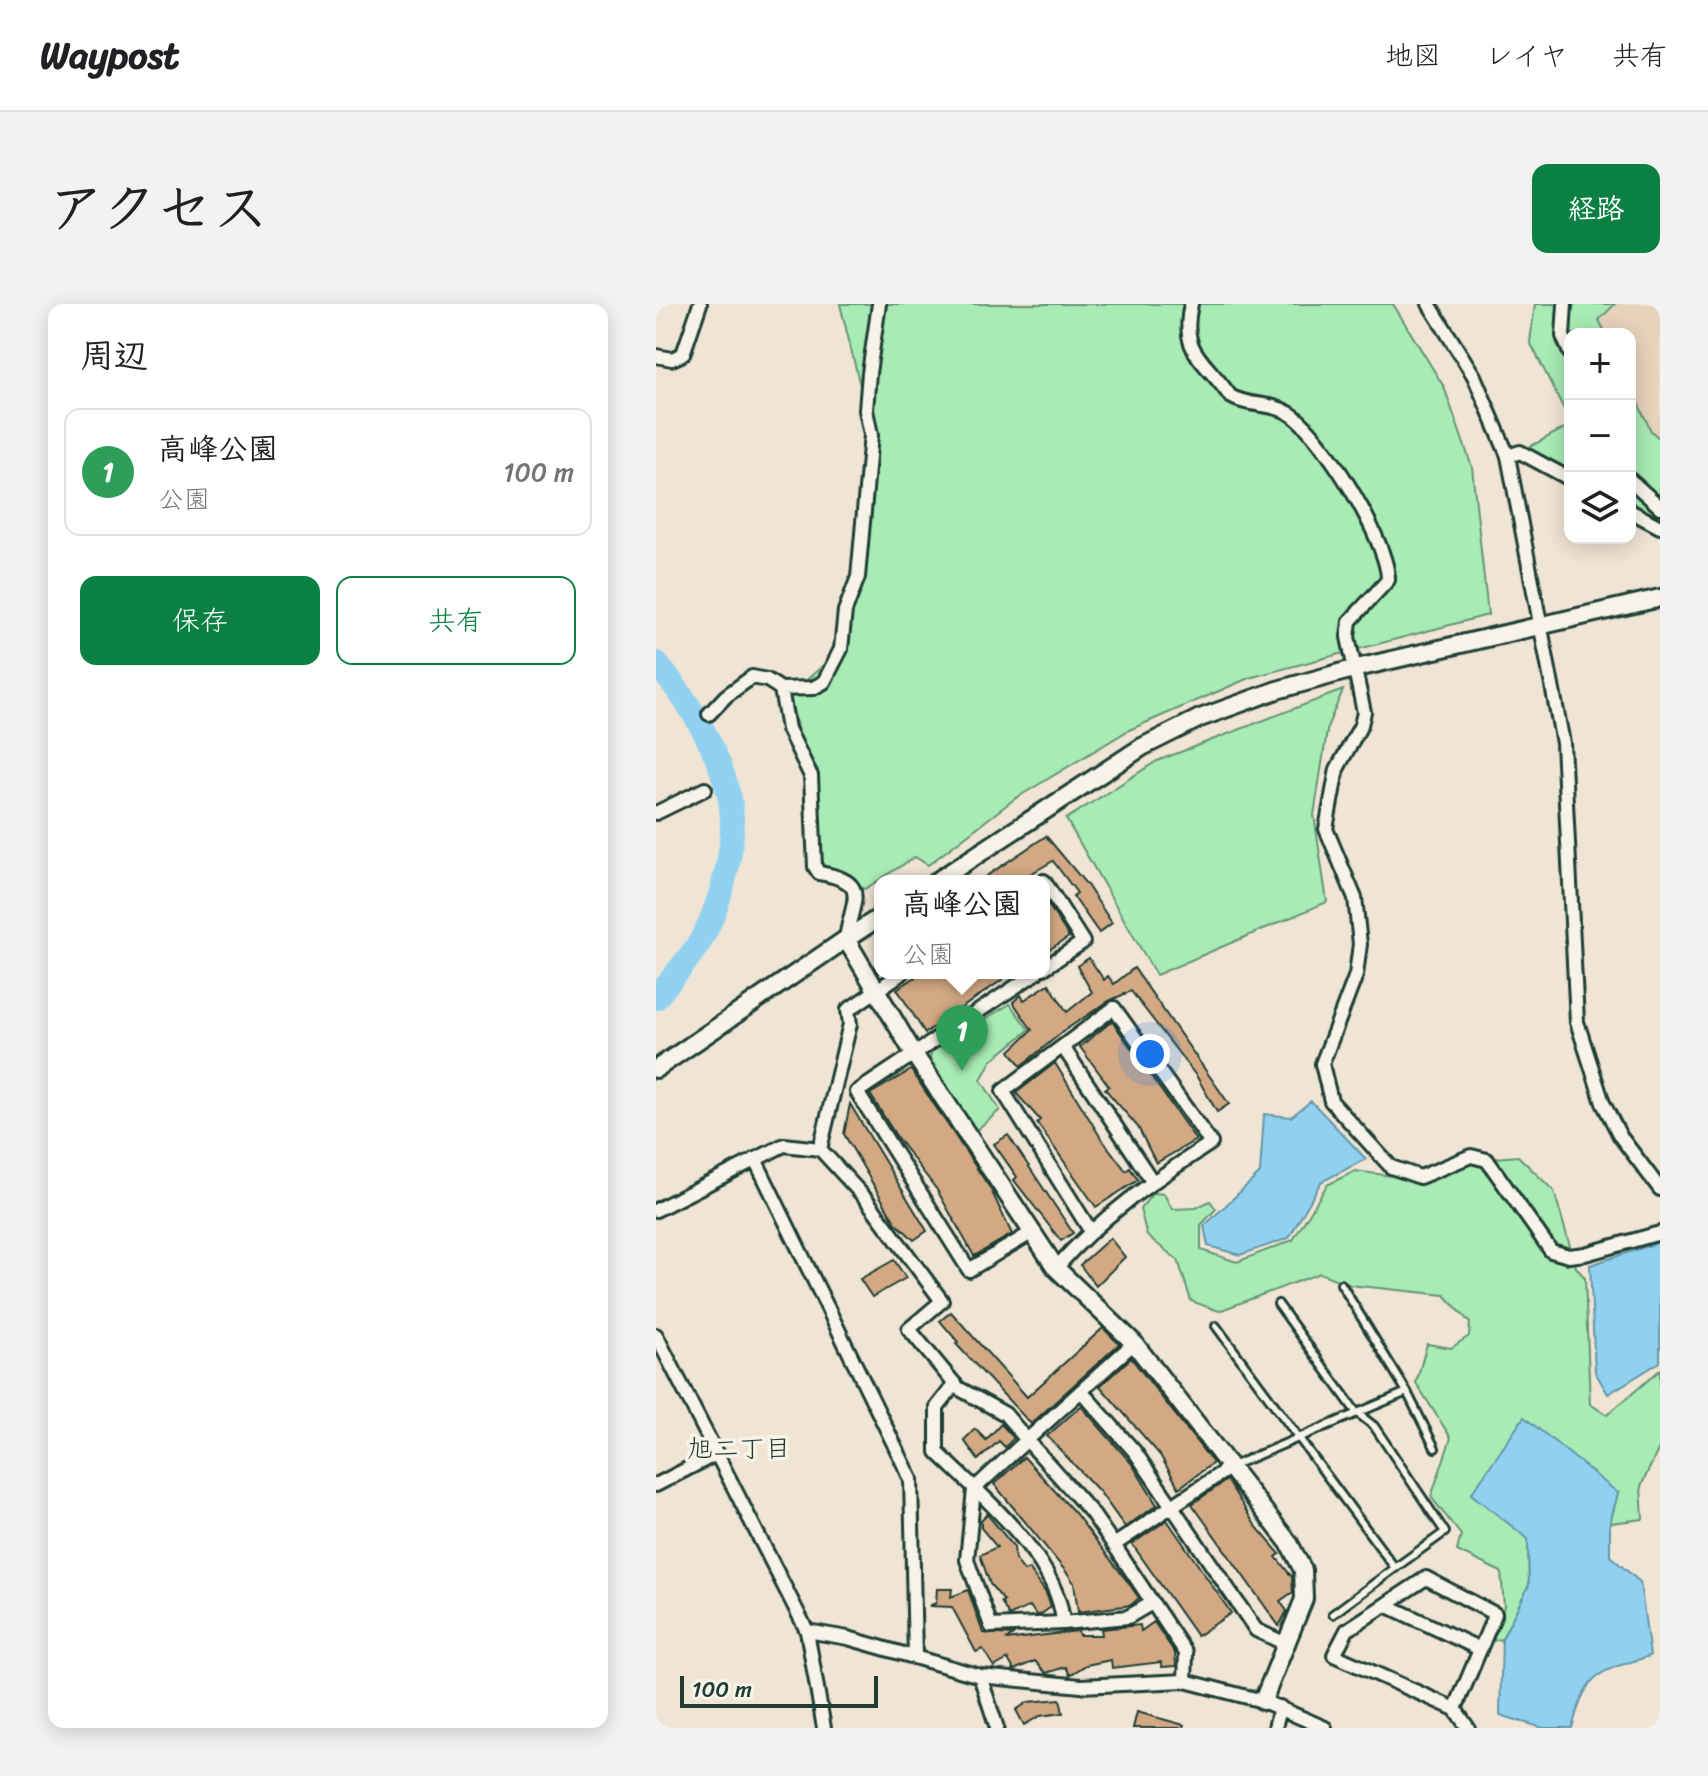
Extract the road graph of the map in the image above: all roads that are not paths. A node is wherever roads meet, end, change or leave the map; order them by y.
1 (700, 304) edge
2 (879, 304) edge
3 (1191, 304) edge
4 (1429, 304) edge
5 (1565, 304) edge
6 (1564, 338) edge
7 (656, 356) edge
8 (1508, 456) junction
9 (1564, 476) edge
10 (1636, 485) edge
11 (1660, 507) edge
12 (1636, 514) edge
13 (1660, 527) edge
14 (1660, 598) edge
15 (1542, 627) junction
16 (1357, 668) junction
17 (781, 689) junction
18 (709, 714) dead end
19 (705, 789) dead end
20 (656, 813) edge
21 (946, 875) edge
22 (1050, 890) edge
23 (874, 921) edge
24 (846, 939) junction
25 (1050, 964) edge
26 (894, 979) edge
27 (1027, 979) edge
28 (876, 993) junction
29 (1063, 1047) junction
30 (914, 1054) junction
31 (656, 1069) edge
32 (820, 1149) junction
33 (755, 1159) junction
34 (1152, 1181) junction
35 (1660, 1189) edge
36 (656, 1210) edge
37 (1090, 1230) junction
38 (1031, 1233) junction
39 (1660, 1233) edge
40 (1056, 1268) junction
41 (1341, 1284) dead end
42 (1278, 1304) dead end
43 (1216, 1326) dead end
44 (656, 1335) edge
45 (1134, 1343) junction
46 (955, 1384) junction
47 (1081, 1391) junction
48 (1407, 1392) junction
49 (1356, 1412) junction
50 (1300, 1434) junction
51 (1027, 1440) junction
52 (1435, 1448) dead end
53 (716, 1454) junction
54 (1232, 1466) junction
55 (656, 1485) edge
56 (974, 1489) junction
57 (1173, 1506) junction
58 (1114, 1545) junction
59 (1395, 1568) junction
60 (1152, 1603) junction
61 (1386, 1605) junction
62 (1333, 1614) dead end
63 (1063, 1623) junction
64 (807, 1631) junction
65 (1286, 1644) junction
66 (1480, 1649) junction
67 (915, 1657) junction
68 (980, 1676) junction
69 (1185, 1681) junction
70 (1263, 1701) junction
71 (1280, 1707) junction
72 (1455, 1709) junction
73 (824, 1728) edge
74 (997, 1728) edge
75 (1275, 1728) edge
76 (1325, 1728) edge
77 (1468, 1728) edge

1 - 7 street
2 - 17 street
3 - 16 street
4 - 8 street
5 - 6 street
8 - 9 street
8 - 15 street
10 - 11 street
12 - 13 street
14 - 15 street
15 - 16 street
15 - 35 street
16 - 21 street
16 - 39 street
17 - 18 street
17 - 24 street
19 - 20 street
22 - 25 street
23 - 24 street
24 - 28 street
24 - 31 street
26 - 28 street
27 - 30 street
28 - 30 street
28 - 32 street
29 - 34 street
29 - 34 street
29 - 37 street
30 - 38 street
30 - 38 street
32 - 33 street
32 - 46 street
33 - 36 street
33 - 67 street
34 - 37 street
37 - 40 street
38 - 40 street
40 - 45 street
41 - 48 lane
42 - 49 lane
43 - 50 lane
44 - 53 street
45 - 47 street
45 - 54 street
46 - 51 street
46 - 56 street
47 - 51 street
47 - 57 street
48 - 49 lane
48 - 52 lane
49 - 50 lane
49 - 59 lane
50 - 54 lane
50 - 59 lane
51 - 56 street
51 - 58 street
53 - 55 street
53 - 64 street
54 - 57 street
54 - 65 street
56 - 63 street
56 - 63 street
57 - 58 street
57 - 65 street
58 - 60 street
59 - 62 lane
60 - 63 street
60 - 69 street
61 - 66 street
61 - 66 street
61 - 72 street
64 - 67 street
64 - 73 street
65 - 70 street
66 - 72 street
67 - 68 street
68 - 69 street
68 - 74 street
69 - 70 street
70 - 71 street
71 - 75 street
71 - 76 street
72 - 77 street

